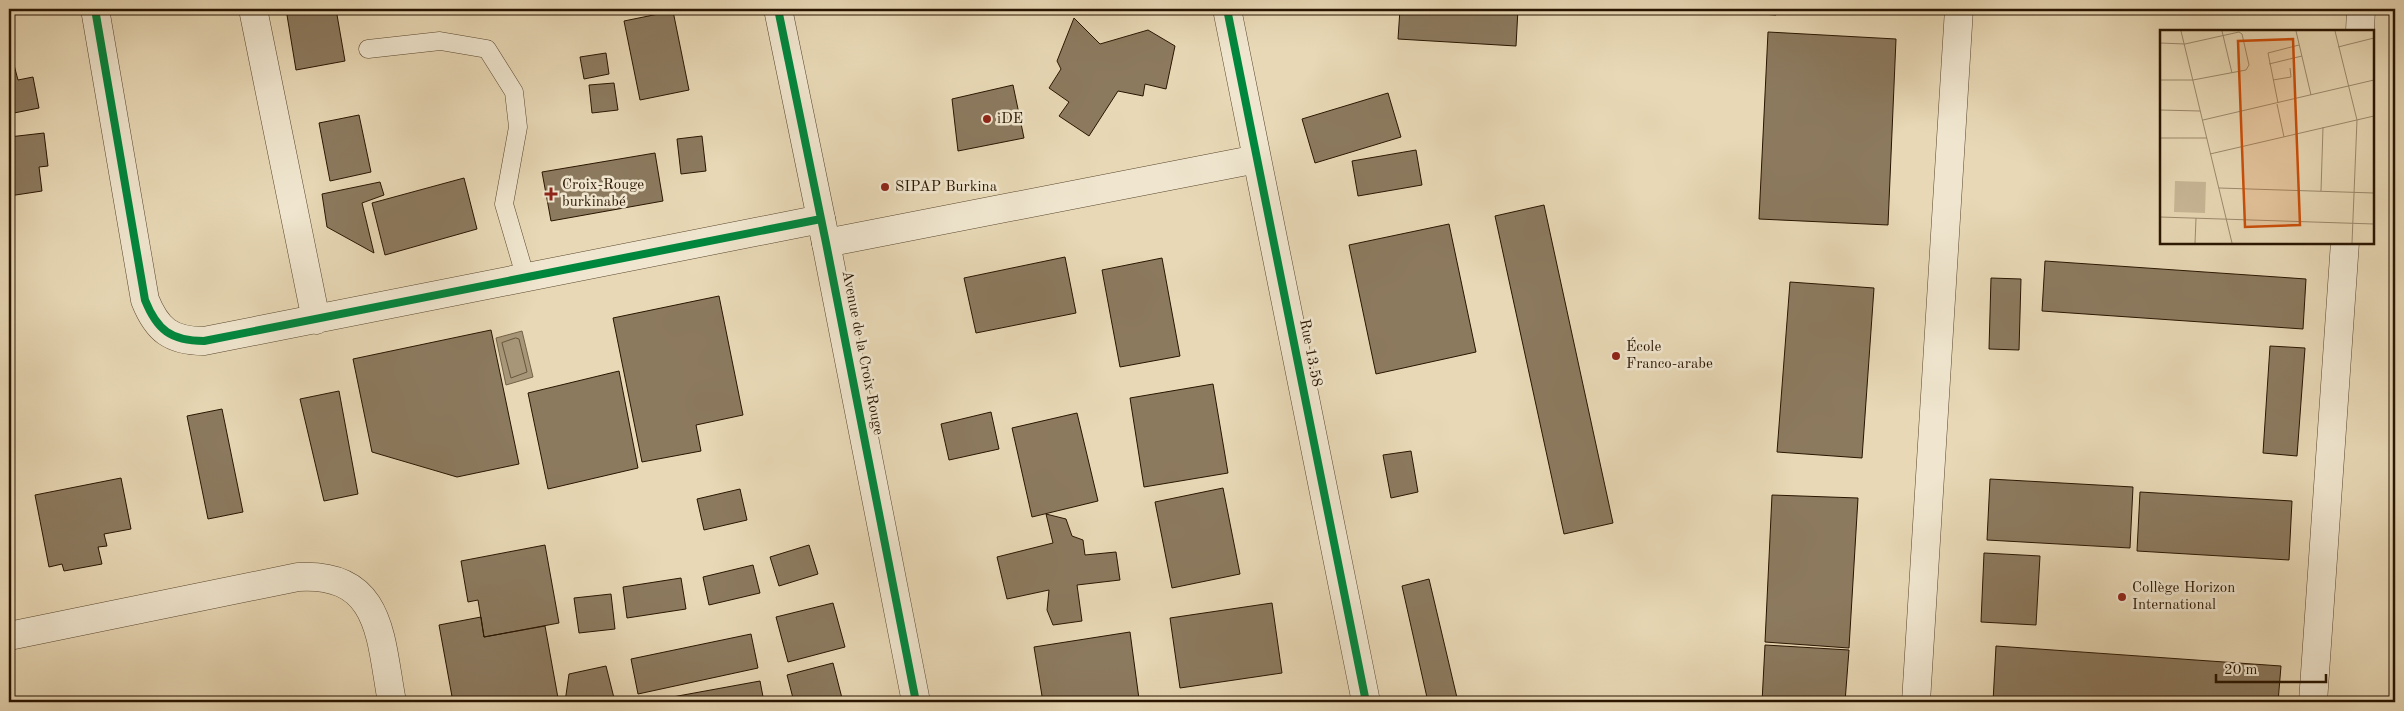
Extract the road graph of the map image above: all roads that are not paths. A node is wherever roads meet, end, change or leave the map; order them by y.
1 (95, 9) edge
2 (253, 9) edge
3 (778, 9) edge
4 (1227, 9) edge
5 (1959, 9) edge
6 (2361, 9) edge
7 (2360, 30) edge
8 (368, 49) dead end
9 (1257, 159) junction
10 (824, 231) junction
11 (2345, 244) edge
12 (526, 279) junction
13 (316, 320) junction
14 (9, 636) edge
15 (392, 702) edge
16 (916, 702) edge
17 (1366, 702) edge
18 (1916, 702) edge
19 (2313, 702) edge

1 - 13 street
2 - 13 street
3 - 10 street, Avenue de la Croix Rouge
4 - 9 street, Rue 13.58
5 - 18 street
6 - 7 street
8 - 12 lane
9 - 10 street
9 - 17 street, Rue 13.58
10 - 12 street
10 - 16 street, Avenue de la Croix Rouge
11 - 19 street
12 - 13 street
14 - 15 street

